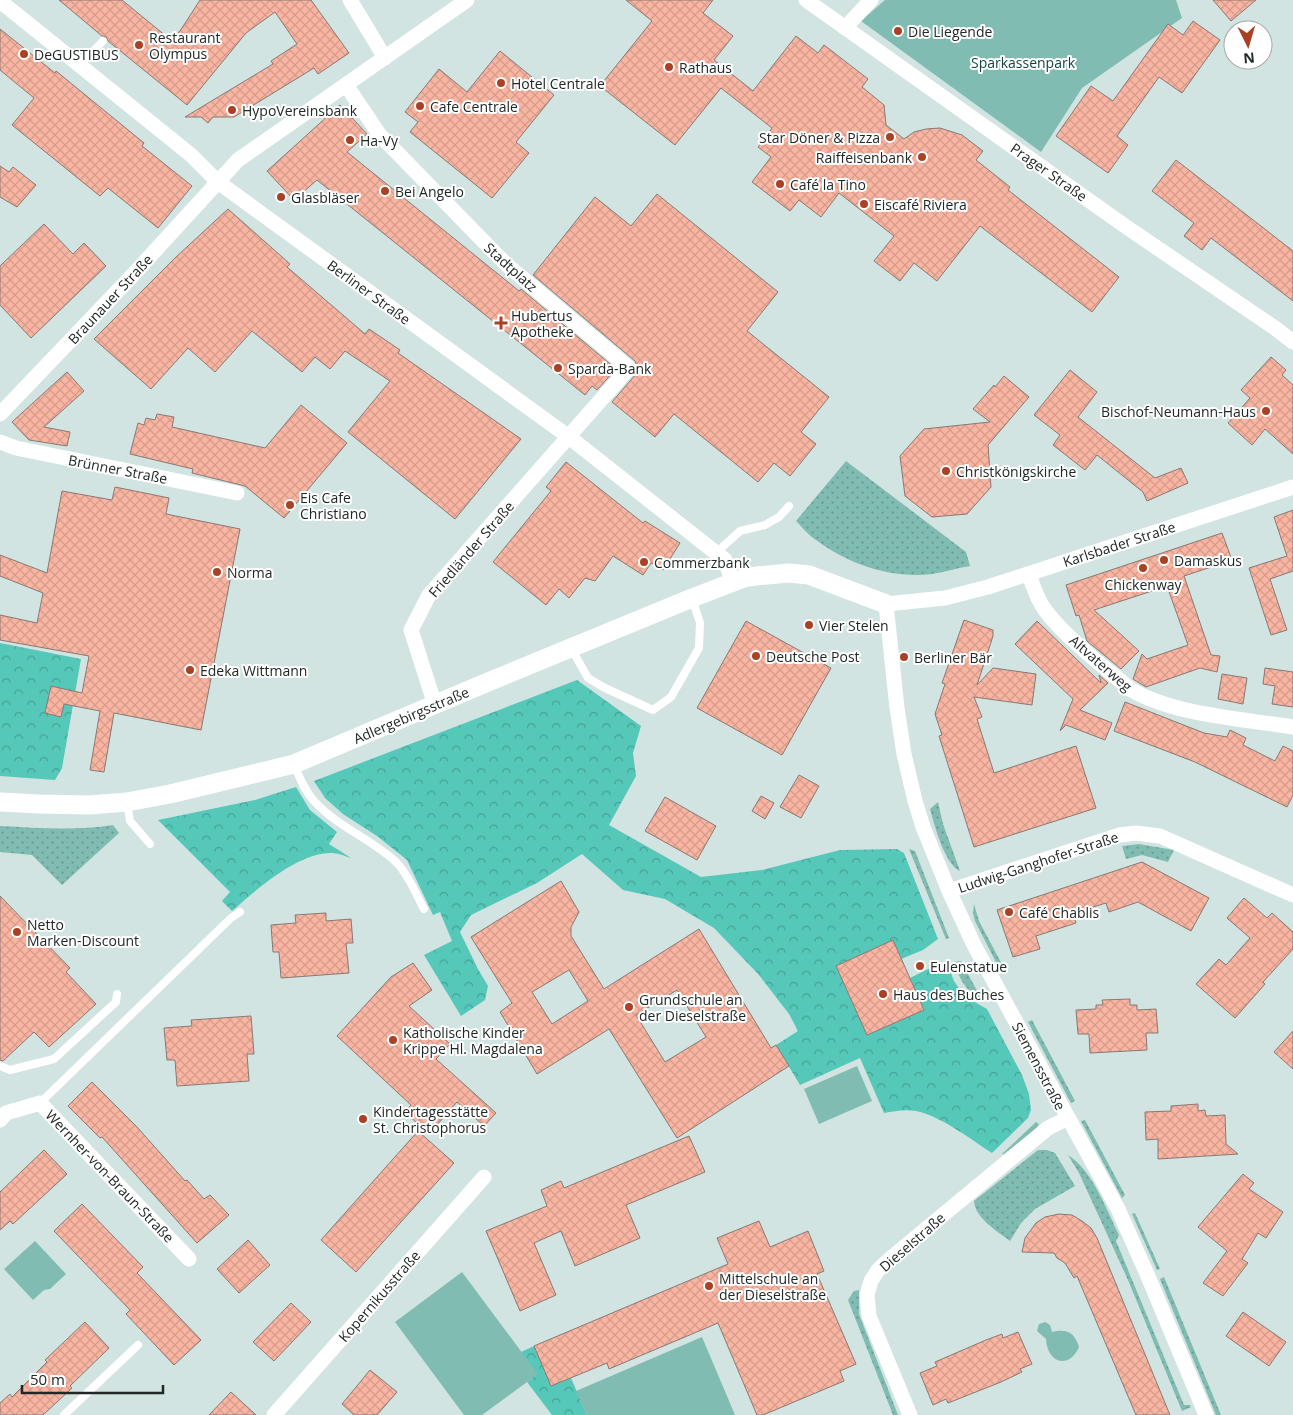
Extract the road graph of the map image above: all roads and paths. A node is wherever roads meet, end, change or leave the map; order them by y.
1 (350, 0) edge
2 (467, 0) edge
3 (806, 0) edge
4 (871, 0) edge
5 (0, 1) edge
6 (845, 28) junction
7 (103, 41) dead end
8 (386, 58) junction
9 (80, 65) junction
10 (346, 85) junction
11 (218, 182) junction
12 (1293, 342) edge
13 (0, 414) edge
14 (569, 437) junction
15 (0, 442) edge
16 (1293, 487) edge
17 (237, 493) dead end
18 (789, 506) dead end
19 (716, 553) junction
20 (1029, 574) junction
21 (733, 583) junction
22 (692, 598) junction
23 (886, 604) junction
24 (571, 648) junction
25 (435, 704) junction
26 (1293, 727) edge
27 (294, 764) junction
28 (0, 802) edge
29 (127, 802) junction
30 (150, 844) dead end
31 (950, 891) junction
32 (1293, 895) edge
33 (424, 909) dead end
34 (240, 912) dead end
35 (117, 994) dead end
36 (0, 1066) edge
37 (40, 1102) junction
38 (2, 1113) edge
39 (1068, 1118) junction
40 (484, 1178) dead end
41 (190, 1259) dead end
42 (138, 1345) dead end
43 (64, 1415) edge
44 (274, 1415) edge
45 (910, 1415) edge
46 (1206, 1415) edge

1 - 8 street
2 - 8 street
3 - 6 street, Prager Straße
4 - 6 street
5 - 9 street, Berliner Straße
6 - 12 street, Prager Straße
7 - 9 lane
8 - 10 street
9 - 11 street, Berliner Straße
10 - 11 street
10 - 14 street, Stadtplatz
11 - 13 street, Braunauer Straße
11 - 14 street, Berliner Straße
14 - 19 street, Berliner Straße
14 - 25 street, Friedländer Straße
15 - 17 street, Brünner Straße
16 - 20 street, Karlsbader Straße
18 - 19 lane
19 - 21 street, Berliner Straße
20 - 23 street, Karlsbader Straße
20 - 26 street, Altvaterweg
21 - 22 street, Adlergebirgsstraße
21 - 23 street, Adlergebirgsstraße
22 - 24 street, Adlergebirgsstraße
22 - 24 lane
23 - 31 street, Siemensstraße
24 - 25 street, Adlergebirgsstraße
25 - 27 street, Adlergebirgsstraße
27 - 29 street, Adlergebirgsstraße
27 - 33 lane
28 - 29 street, Adlergebirgsstraße
29 - 30 lane
31 - 32 street, Ludwig-Ganghofer-Straße
31 - 39 street, Siemensstraße
34 - 37 lane
35 - 36 lane
37 - 38 street, Wernher-von-Braun-Straße
37 - 41 street, Wernher-von-Braun-Straße
39 - 45 street, Dieselstraße
39 - 46 street, Siemensstraße
40 - 44 street, Kopernikusstraße
42 - 43 lane

